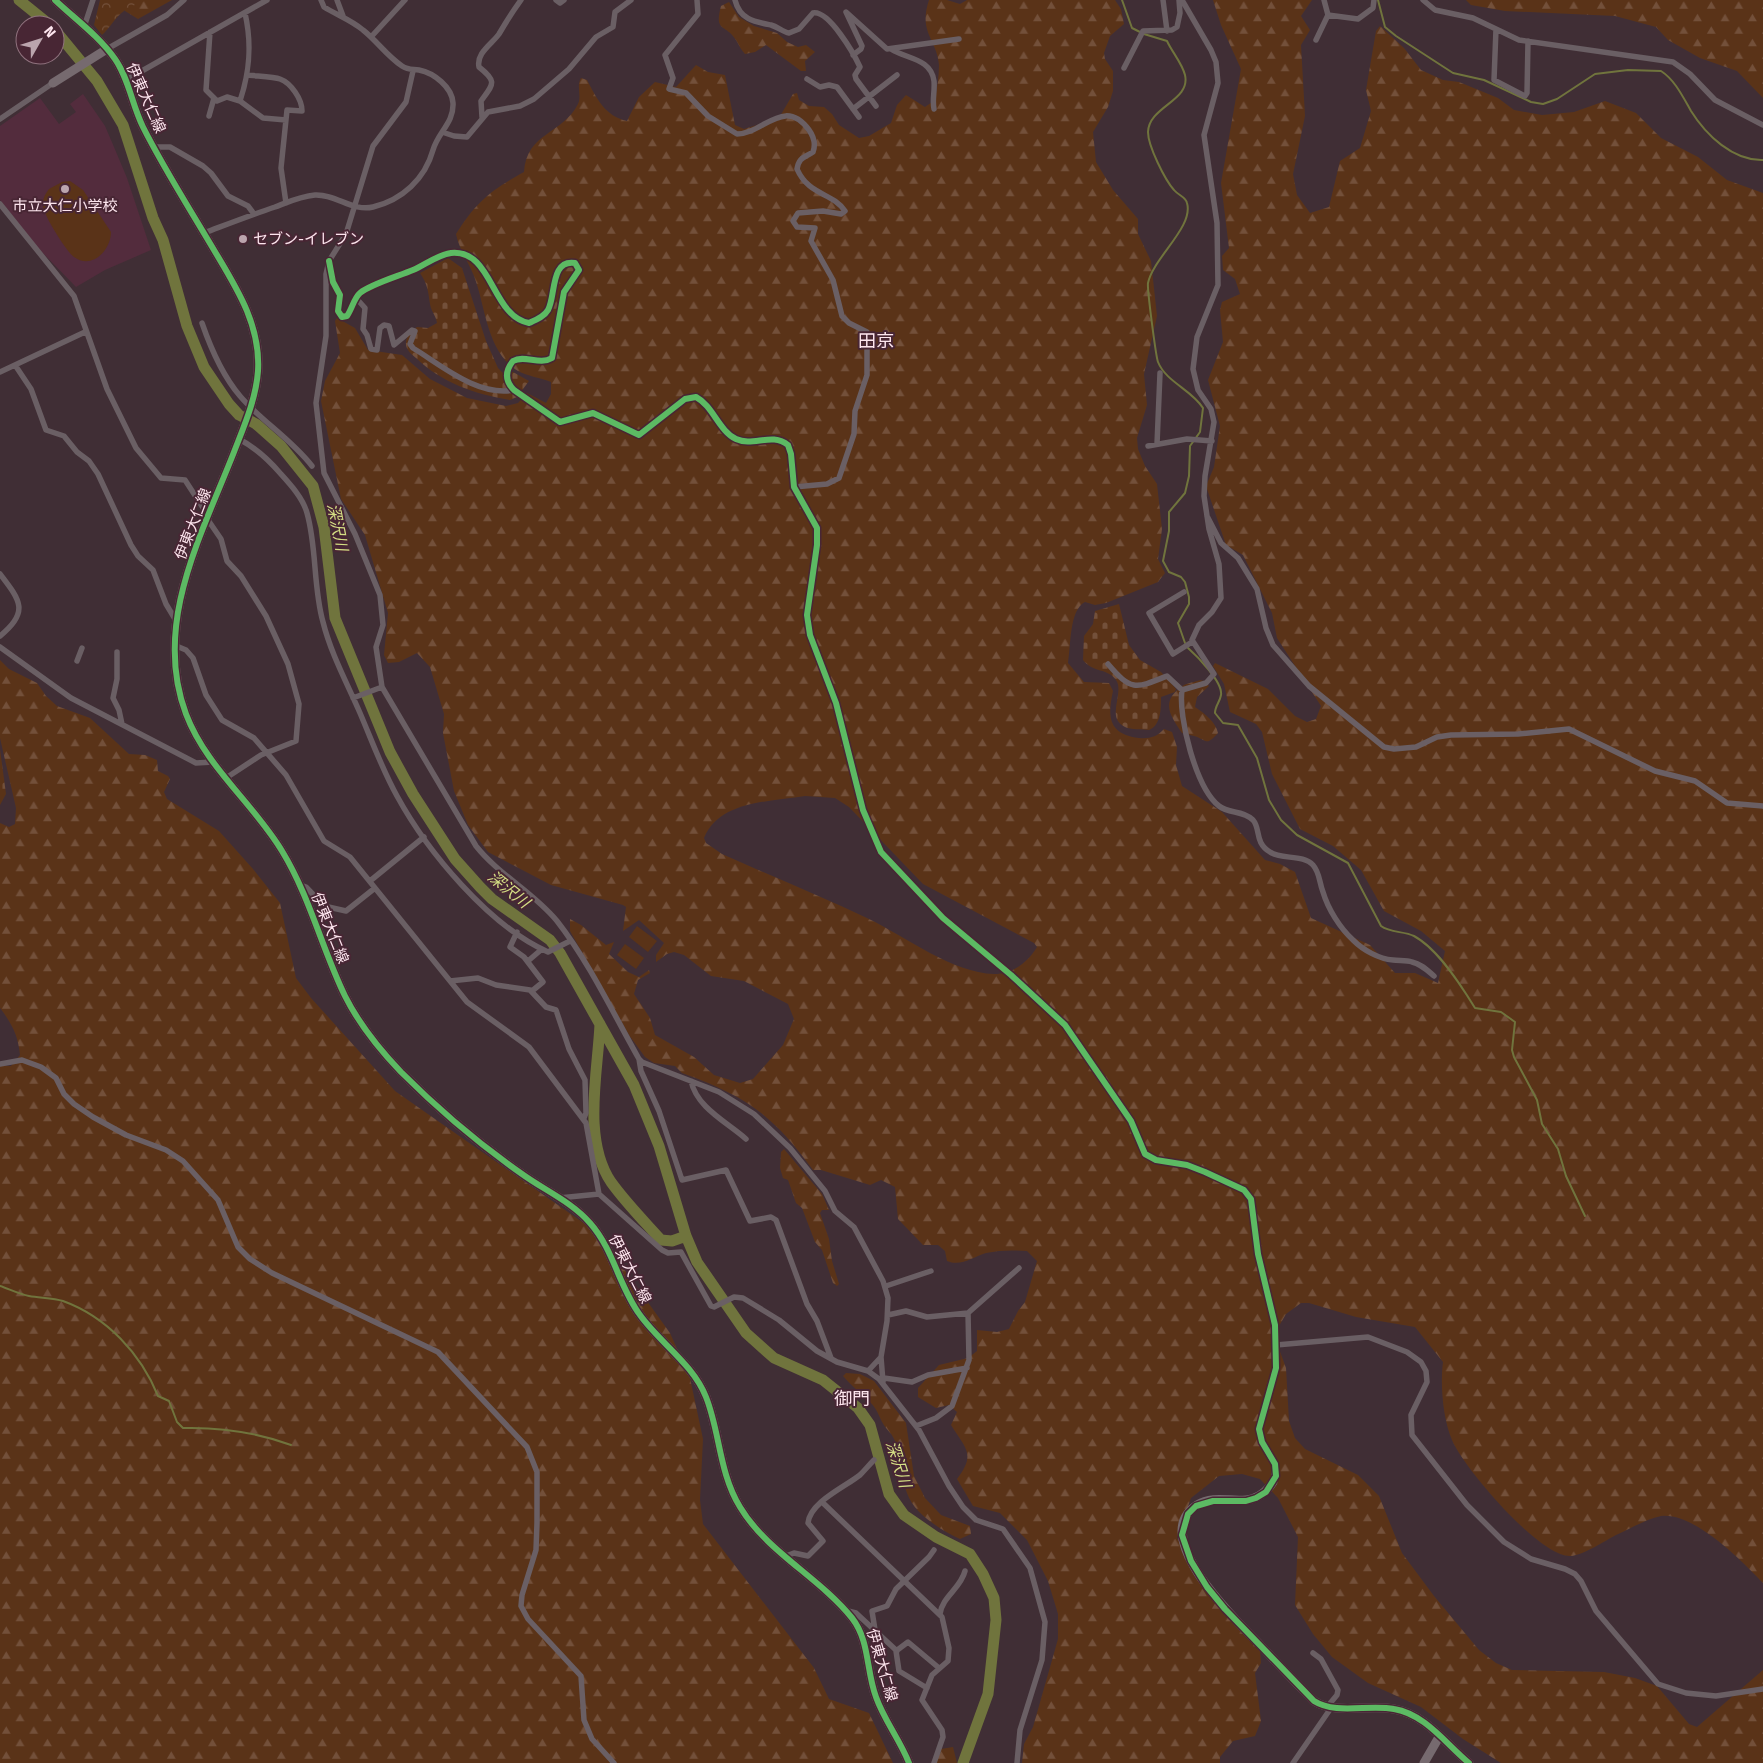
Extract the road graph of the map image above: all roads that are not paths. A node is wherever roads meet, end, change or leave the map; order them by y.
1 (55, 0) edge
2 (93, 0) edge
3 (184, 0) edge
4 (267, 0) edge
5 (321, 0) edge
6 (337, 0) edge
7 (405, 0) edge
8 (521, 0) edge
9 (556, 0) edge
10 (564, 0) edge
11 (631, 0) edge
12 (697, 0) edge
13 (735, 0) edge
14 (1163, 0) edge
15 (1181, 0) edge
16 (1324, 0) edge
17 (1374, 0) edge
18 (1423, 0) edge
19 (245, 13) junction
20 (1328, 14) junction
21 (343, 16) junction
22 (84, 28) junction
23 (1496, 29) junction
24 (1167, 31) junction
25 (210, 32) junction
26 (372, 37) junction
27 (959, 38) dead end
28 (1316, 40) dead end
29 (1528, 41) junction
30 (106, 49) junction
31 (891, 49) junction
32 (853, 55) junction
33 (1124, 68) dead end
34 (412, 71) junction
35 (248, 75) junction
36 (898, 75) dead end
37 (807, 79) dead end
38 (126, 80) junction
39 (53, 83) joint
40 (870, 97) junction
41 (214, 98) junction
42 (240, 101) junction
43 (876, 106) dead end
44 (854, 109) junction
45 (934, 110) dead end
46 (209, 116) dead end
47 (482, 117) junction
48 (859, 117) dead end
49 (0, 119) edge
50 (286, 120) junction
51 (1763, 125) edge
52 (442, 132) junction
53 (154, 147) junction
54 (286, 203) junction
55 (0, 204) edge
56 (355, 206) junction
57 (254, 214) junction
58 (204, 233) junction
59 (329, 261) junction
60 (356, 298) junction
61 (202, 323) dead end
62 (85, 332) junction
63 (14, 365) junction
64 (0, 372) edge
65 (1160, 373) dead end
66 (514, 390) junction
67 (250, 407) junction
68 (241, 436) junction
69 (1212, 441) junction
70 (1157, 444) junction
71 (1148, 446) dead end
72 (312, 466) dead end
73 (794, 487) junction
74 (1206, 514) junction
75 (208, 519) junction
76 (0, 574) edge
77 (1184, 592) dead end
78 (175, 618) junction
79 (0, 636) edge
80 (1188, 644) junction
81 (174, 645) junction
82 (0, 647) edge
83 (82, 648) dead end
84 (117, 652) dead end
85 (77, 662) dead end
86 (1108, 664) dead end
87 (380, 688) junction
88 (1182, 690) junction
89 (355, 697) junction
90 (122, 724) junction
91 (266, 753) junction
92 (213, 762) junction
93 (226, 778) junction
94 (1763, 806) edge
95 (424, 837) junction
96 (370, 881) junction
97 (298, 884) junction
98 (372, 890) junction
99 (517, 932) junction
100 (569, 942) junction
101 (542, 949) junction
102 (528, 961) junction
103 (1434, 976) dead end
104 (450, 981) junction
105 (532, 991) junction
106 (639, 1059) junction
107 (0, 1064) edge
108 (691, 1080) junction
109 (584, 1118) junction
110 (746, 1139) dead end
111 (599, 1194) junction
112 (559, 1198) junction
113 (1019, 1268) dead end
114 (931, 1270) dead end
115 (886, 1286) junction
116 (968, 1313) junction
117 (888, 1315) junction
118 (1276, 1345) junction
119 (881, 1357) junction
120 (831, 1358) junction
121 (967, 1368) junction
122 (868, 1371) junction
123 (884, 1381) junction
124 (916, 1426) junction
125 (874, 1460) dead end
126 (1274, 1482) joint
127 (822, 1502) junction
128 (934, 1550) dead end
129 (786, 1556) junction
130 (965, 1571) dead end
131 (905, 1581) junction
132 (844, 1610) junction
133 (940, 1614) junction
134 (875, 1630) junction
135 (897, 1650) junction
136 (1312, 1653) dead end
137 (939, 1668) junction
138 (927, 1688) junction
139 (1763, 1689) edge
140 (1329, 1708) junction
141 (1439, 1737) junction
142 (614, 1763) edge
143 (909, 1763) edge
144 (934, 1763) edge
145 (1017, 1763) edge
146 (1293, 1763) edge
147 (1424, 1763) edge
148 (1469, 1763) edge

1 - 22 main road, 伊東大仁線
2 - 22 street
3 - 30 street
4 - 19 street
5 - 21 street
6 - 21 street
7 - 26 street
8 - 47 street
9 - 10 street
11 - 47 street
12 - 73 street
13 - 32 street
14 - 24 street
15 - 24 street
15 - 69 street
16 - 20 street
17 - 20 street
18 - 23 street
19 - 25 street
19 - 35 street
20 - 28 street
21 - 26 street
22 - 30 main road, 伊東大仁線
23 - 29 street
23 - 29 street
24 - 33 street
25 - 38 street
25 - 41 street
26 - 34 street
27 - 31 street
29 - 51 street
30 - 38 main road, 伊東大仁線
30 - 39 street
31 - 32 street
31 - 45 street
32 - 40 street
34 - 52 street
34 - 56 street
35 - 42 street
35 - 50 street
36 - 40 street
37 - 44 street
38 - 53 main road, 伊東大仁線
39 - 49 street
40 - 43 street
40 - 44 street
41 - 42 street
41 - 46 street
42 - 50 street
44 - 48 street
47 - 52 street
50 - 54 street
52 - 56 street
53 - 57 street
53 - 58 main road, 伊東大仁線
54 - 56 street
54 - 57 street
55 - 62 street
56 - 59 street
57 - 58 street
58 - 67 main road, 伊東大仁線
59 - 60 street
59 - 87 street
60 - 66 street
60 - 66 street
61 - 67 street
62 - 63 street
62 - 75 street
63 - 64 street
63 - 78 street
65 - 70 street
66 - 73 street
67 - 68 main road, 伊東大仁線
67 - 72 street
68 - 75 main road, 伊東大仁線
68 - 89 street
69 - 70 street
69 - 74 street
70 - 71 street
73 - 118 street
74 - 80 street
74 - 94 street
75 - 78 main road, 伊東大仁線
75 - 91 street
76 - 79 street
77 - 80 street
78 - 81 main road, 伊東大仁線
80 - 88 street
81 - 91 street
81 - 92 main road, 伊東大仁線
82 - 90 street
83 - 85 street
84 - 90 street
86 - 88 street
87 - 89 street
87 - 100 street
88 - 103 street
89 - 95 street
90 - 92 street
91 - 93 street
91 - 96 street
92 - 93 main road, 伊東大仁線
93 - 97 main road, 伊東大仁線
95 - 96 street
95 - 99 street
96 - 98 street
97 - 98 street
97 - 112 main road, 伊東大仁線
98 - 104 street
99 - 101 street
99 - 102 street
100 - 101 street
100 - 106 street
101 - 102 street
102 - 105 street
104 - 105 street
104 - 109 street
105 - 109 street
106 - 108 street
106 - 120 street
107 - 142 street
108 - 110 street
108 - 115 street
109 - 111 street
111 - 112 street
111 - 120 street
112 - 129 main road, 伊東大仁線
113 - 116 street
114 - 115 street
115 - 117 street
116 - 117 street
116 - 121 street
117 - 119 street
118 - 126 street
118 - 139 street
119 - 122 street
119 - 123 street
120 - 122 street
121 - 123 street
121 - 124 street
122 - 123 street
123 - 124 street
124 - 145 street
125 - 127 street
126 - 140 street
127 - 129 street
127 - 131 street
128 - 131 street
129 - 132 main road, 伊東大仁線
130 - 133 street
131 - 133 street
131 - 134 street
132 - 134 street
132 - 143 main road, 伊東大仁線
133 - 137 street
134 - 135 street
135 - 137 street
135 - 138 street
136 - 140 street
137 - 138 street
138 - 144 street
140 - 141 street
140 - 146 street
141 - 147 street
141 - 148 street

